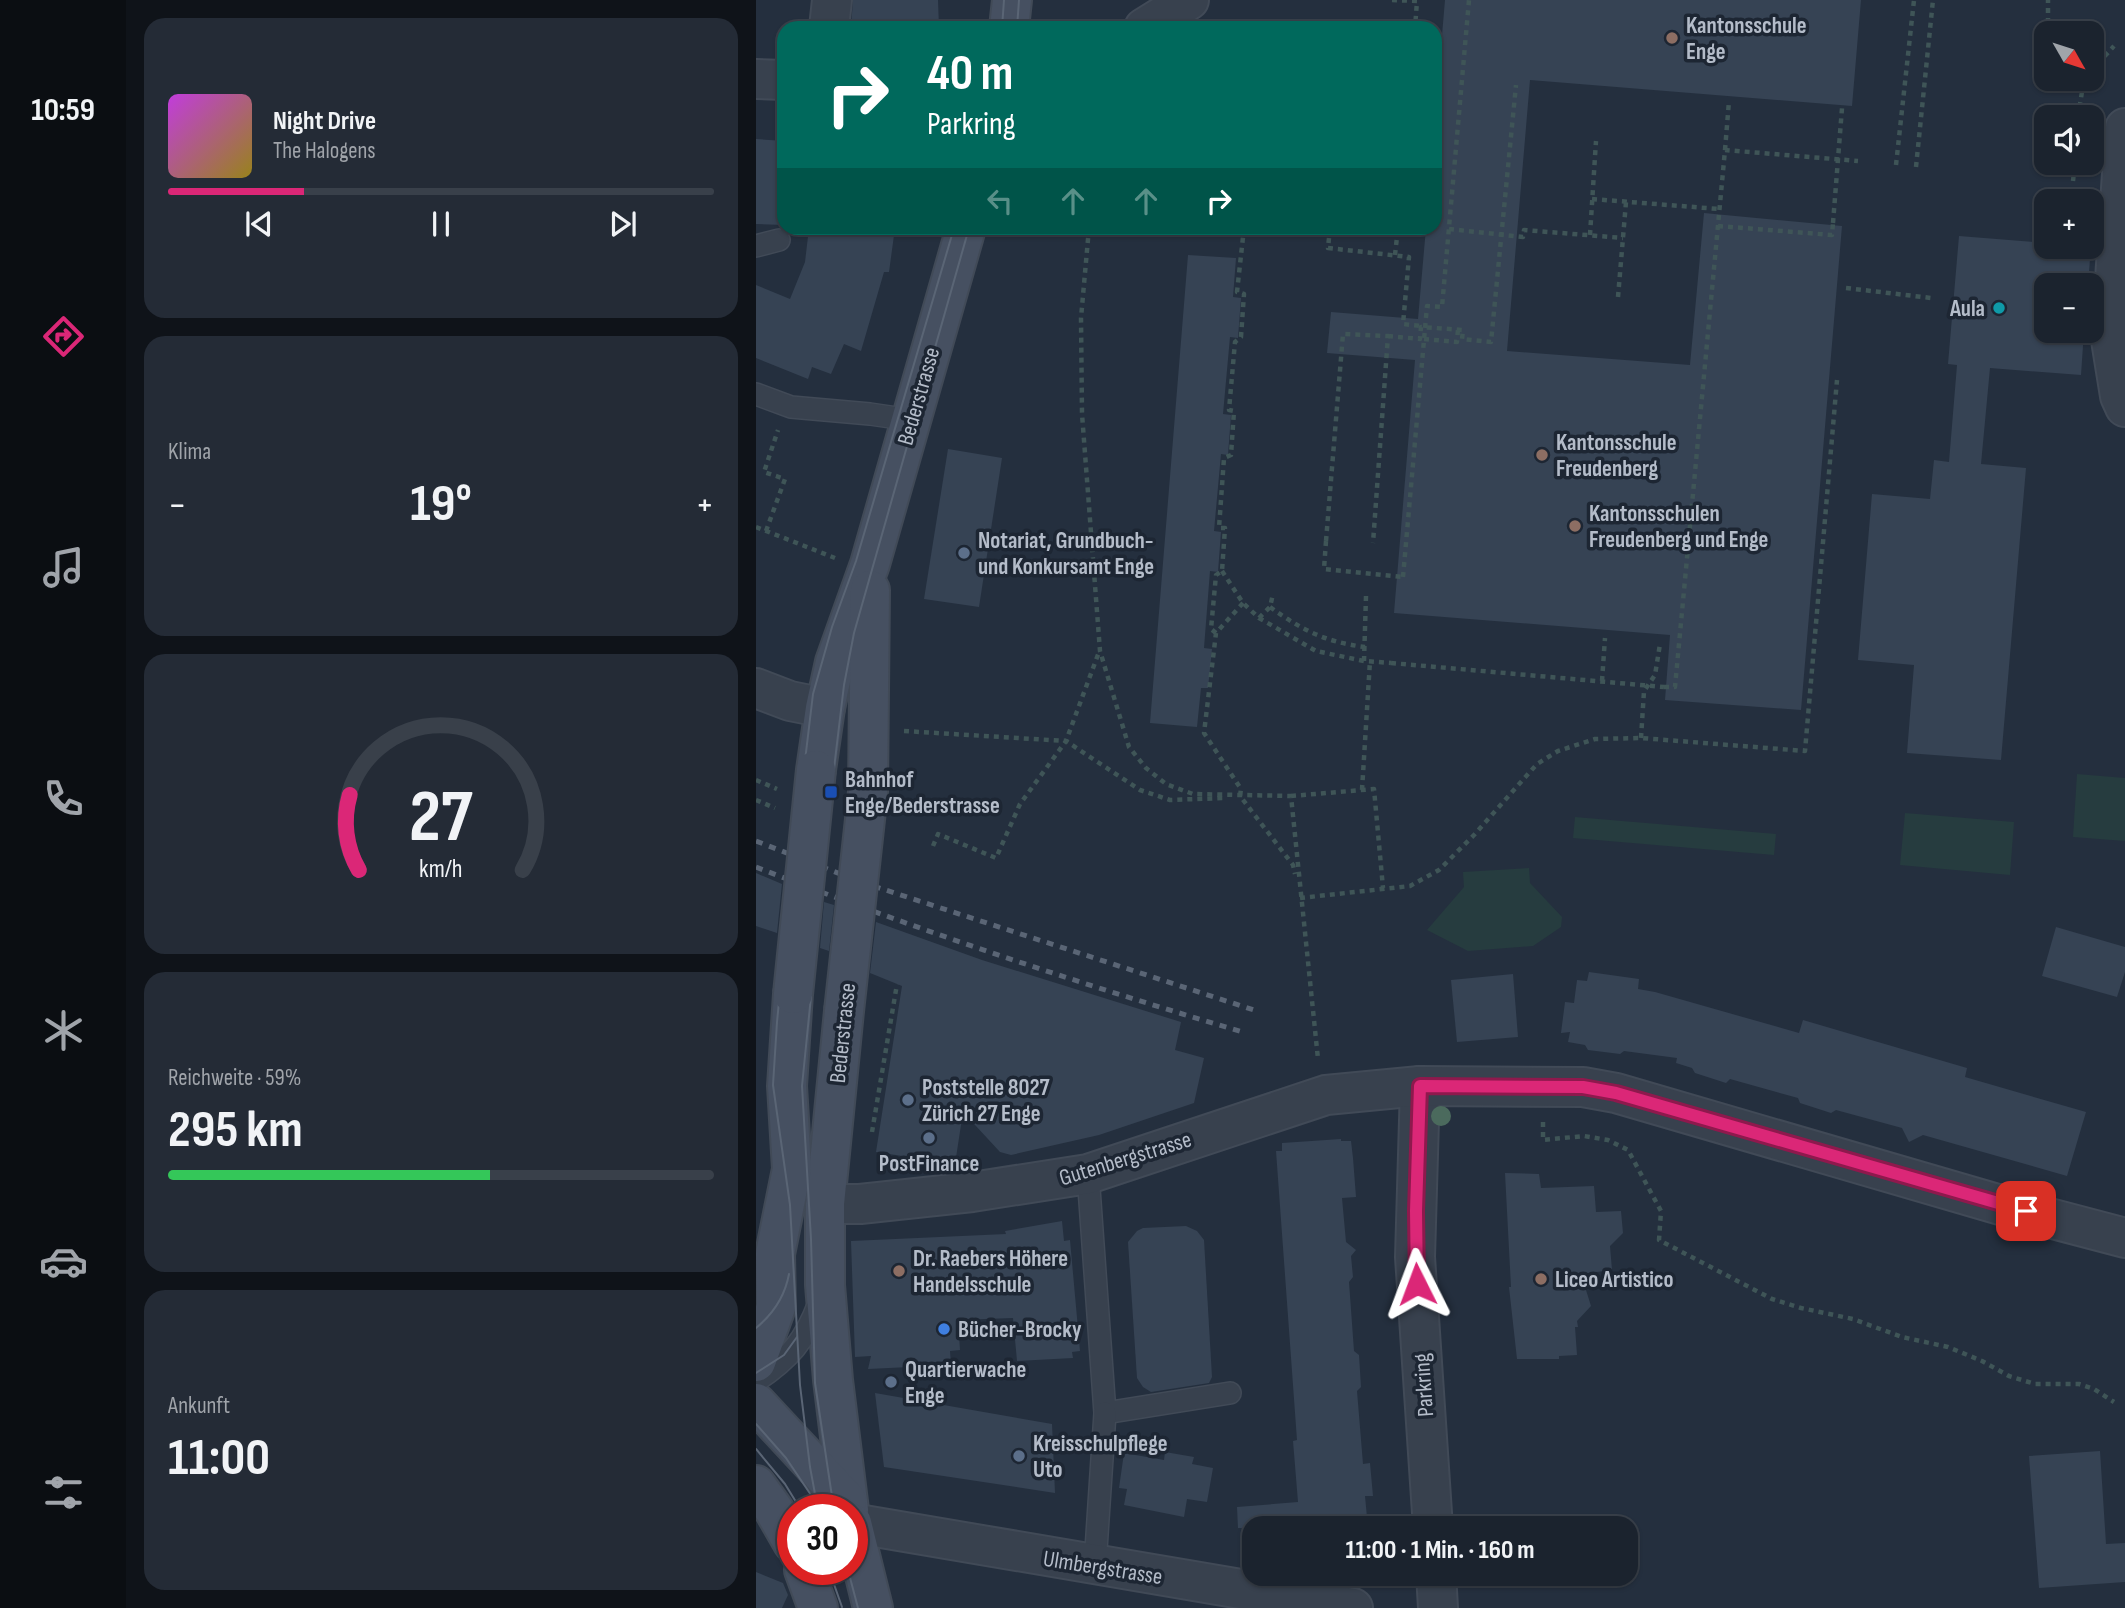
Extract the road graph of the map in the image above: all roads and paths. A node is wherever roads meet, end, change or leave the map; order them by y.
1 (832, 0) edge
2 (1012, 0) edge
3 (1189, 0) edge
4 (1392, 0) edge
5 (1469, 0) edge
6 (1914, 0) edge
7 (1933, 0) edge
8 (2048, 0) edge
9 (830, 21) edge
10 (1010, 21) edge
11 (1155, 21) edge
12 (1416, 21) edge
13 (2048, 21) edge
14 (2114, 46) dead end
15 (2104, 57) edge
16 (756, 79) edge
17 (777, 80) edge
18 (1516, 85) dead end
19 (1729, 101) dead end
20 (1842, 108) dead end
21 (2125, 128) edge
22 (1596, 141) dead end
23 (1725, 150) junction
24 (1858, 162) dead end
25 (1896, 165) dead end
26 (1916, 167) dead end
27 (2074, 175) edge
28 (2073, 181) dead end
29 (1592, 199) junction
30 (1626, 202) junction
31 (1719, 209) junction
32 (1718, 226) junction
33 (1449, 229) junction
34 (964, 235) edge
35 (1088, 235) edge
36 (1243, 235) edge
37 (1329, 235) edge
38 (1397, 235) edge
39 (1501, 235) junction
40 (1590, 235) junction
41 (1623, 238) junction
42 (779, 240) dead end
43 (756, 246) edge
44 (1395, 256) junction
45 (1846, 288) dead end
46 (1618, 297) dead end
47 (1931, 298) dead end
48 (1388, 337) junction
49 (1420, 339) junction
50 (1838, 380) dead end
51 (756, 394) edge
52 (2125, 407) edge
53 (911, 421) junction
54 (780, 425) dead end
55 (756, 527) edge
56 (766, 531) junction
57 (1373, 542) dead end
58 (853, 561) junction
59 (1222, 571) junction
60 (1273, 594) dead end
61 (1366, 596) dead end
62 (1243, 603) junction
63 (1270, 607) junction
64 (1259, 618) junction
65 (1216, 633) junction
66 (1605, 639) dead end
67 (1660, 644) dead end
68 (1365, 647) junction
69 (1100, 652) junction
70 (1367, 661) junction
71 (1602, 681) junction
72 (756, 688) edge
73 (825, 708) junction
74 (870, 720) junction
75 (1641, 738) junction
76 (1066, 741) junction
77 (1362, 790) junction
78 (1240, 796) junction
79 (1291, 796) junction
80 (933, 846) dead end
81 (1383, 888) junction
82 (1300, 898) junction
83 (897, 984) dead end
84 (1323, 1083) junction
85 (1420, 1086) junction
86 (1543, 1118) dead end
87 (871, 1139) dead end
88 (792, 1169) junction
89 (1088, 1174) junction
90 (824, 1204) junction
91 (2125, 1238) edge
92 (775, 1254) junction
93 (825, 1285) junction
94 (756, 1317) edge
95 (756, 1362) edge
96 (756, 1381) edge
97 (1230, 1393) dead end
98 (2114, 1402) dead end
99 (756, 1403) edge
100 (1105, 1413) junction
101 (756, 1485) edge
102 (833, 1494) edge
103 (847, 1494) edge
104 (777, 1515) edge
105 (1432, 1516) edge
106 (868, 1518) edge
107 (1095, 1565) junction
108 (810, 1585) edge
109 (867, 1585) edge
110 (1437, 1586) edge
111 (818, 1608) edge
112 (873, 1608) edge
113 (1353, 1608) edge
114 (1438, 1608) edge

1 - 9 street
2 - 10 main road
3 - 11 street
4 - 12 path
5 - 33 path
6 - 25 path
7 - 26 path
8 - 13 path
14 - 15 path
16 - 17 street
18 - 39 path
19 - 23 path
20 - 32 path, bridge
21 - 52 street
22 - 29 path
23 - 24 path
23 - 31 path
27 - 28 path
29 - 30 path
29 - 40 path
30 - 31 path
30 - 41 path
31 - 32 path
32 - 71 path, bridge
33 - 39 path
33 - 48 path, bridge
34 - 53 main road, Bederstrasse
35 - 69 path
36 - 59 path
37 - 44 path
38 - 44 path
39 - 40 path
39 - 49 path
40 - 41 path
41 - 46 path
42 - 43 lane
44 - 49 path
45 - 47 path
48 - 49 path
48 - 57 path
50 - 75 path
51 - 53 lane
53 - 58 main road, Bederstrasse
54 - 56 path
55 - 56 path
56 - 58 path
58 - 73 main road, Bederstrasse
58 - 74 main road, Bederstrasse
59 - 62 path
59 - 65 path
60 - 63 path
61 - 68 path
62 - 64 path
62 - 65 path
63 - 64 path
63 - 68 path
64 - 70 path
65 - 78 path
66 - 71 path
67 - 75 path
68 - 70 path
69 - 76 path
69 - 78 path
70 - 71 path, bridge
70 - 77 path
72 - 73 street
73 - 74 main road
73 - 88 main road, Bederstrasse, bridge
74 - 76 path
74 - 90 main road, Bederstrasse, bridge
75 - 81 path
76 - 78 path
76 - 80 path
77 - 79 path
77 - 81 path
78 - 79 path
78 - 82 path
79 - 82 path
81 - 82 path
82 - 84 path
83 - 87 path
84 - 85 street, Gutenbergstrasse
84 - 89 street, Gutenbergstrasse
85 - 91 street
85 - 105 street, Parkring
86 - 98 path
88 - 90 main road
88 - 92 main road, Bederstrasse
89 - 90 street, Gutenbergstrasse
89 - 100 lane
90 - 93 main road, Bederstrasse
92 - 94 main road
92 - 95 main road, Bederstrasse
93 - 96 lane
93 - 103 main road, Bederstrasse
97 - 100 lane
99 - 102 main road
100 - 107 lane
101 - 104 main road
106 - 107 street, Ulmbergstrasse
107 - 113 street, Ulmbergstrasse
108 - 111 main road
109 - 112 main road, Bederstrasse
110 - 114 street

